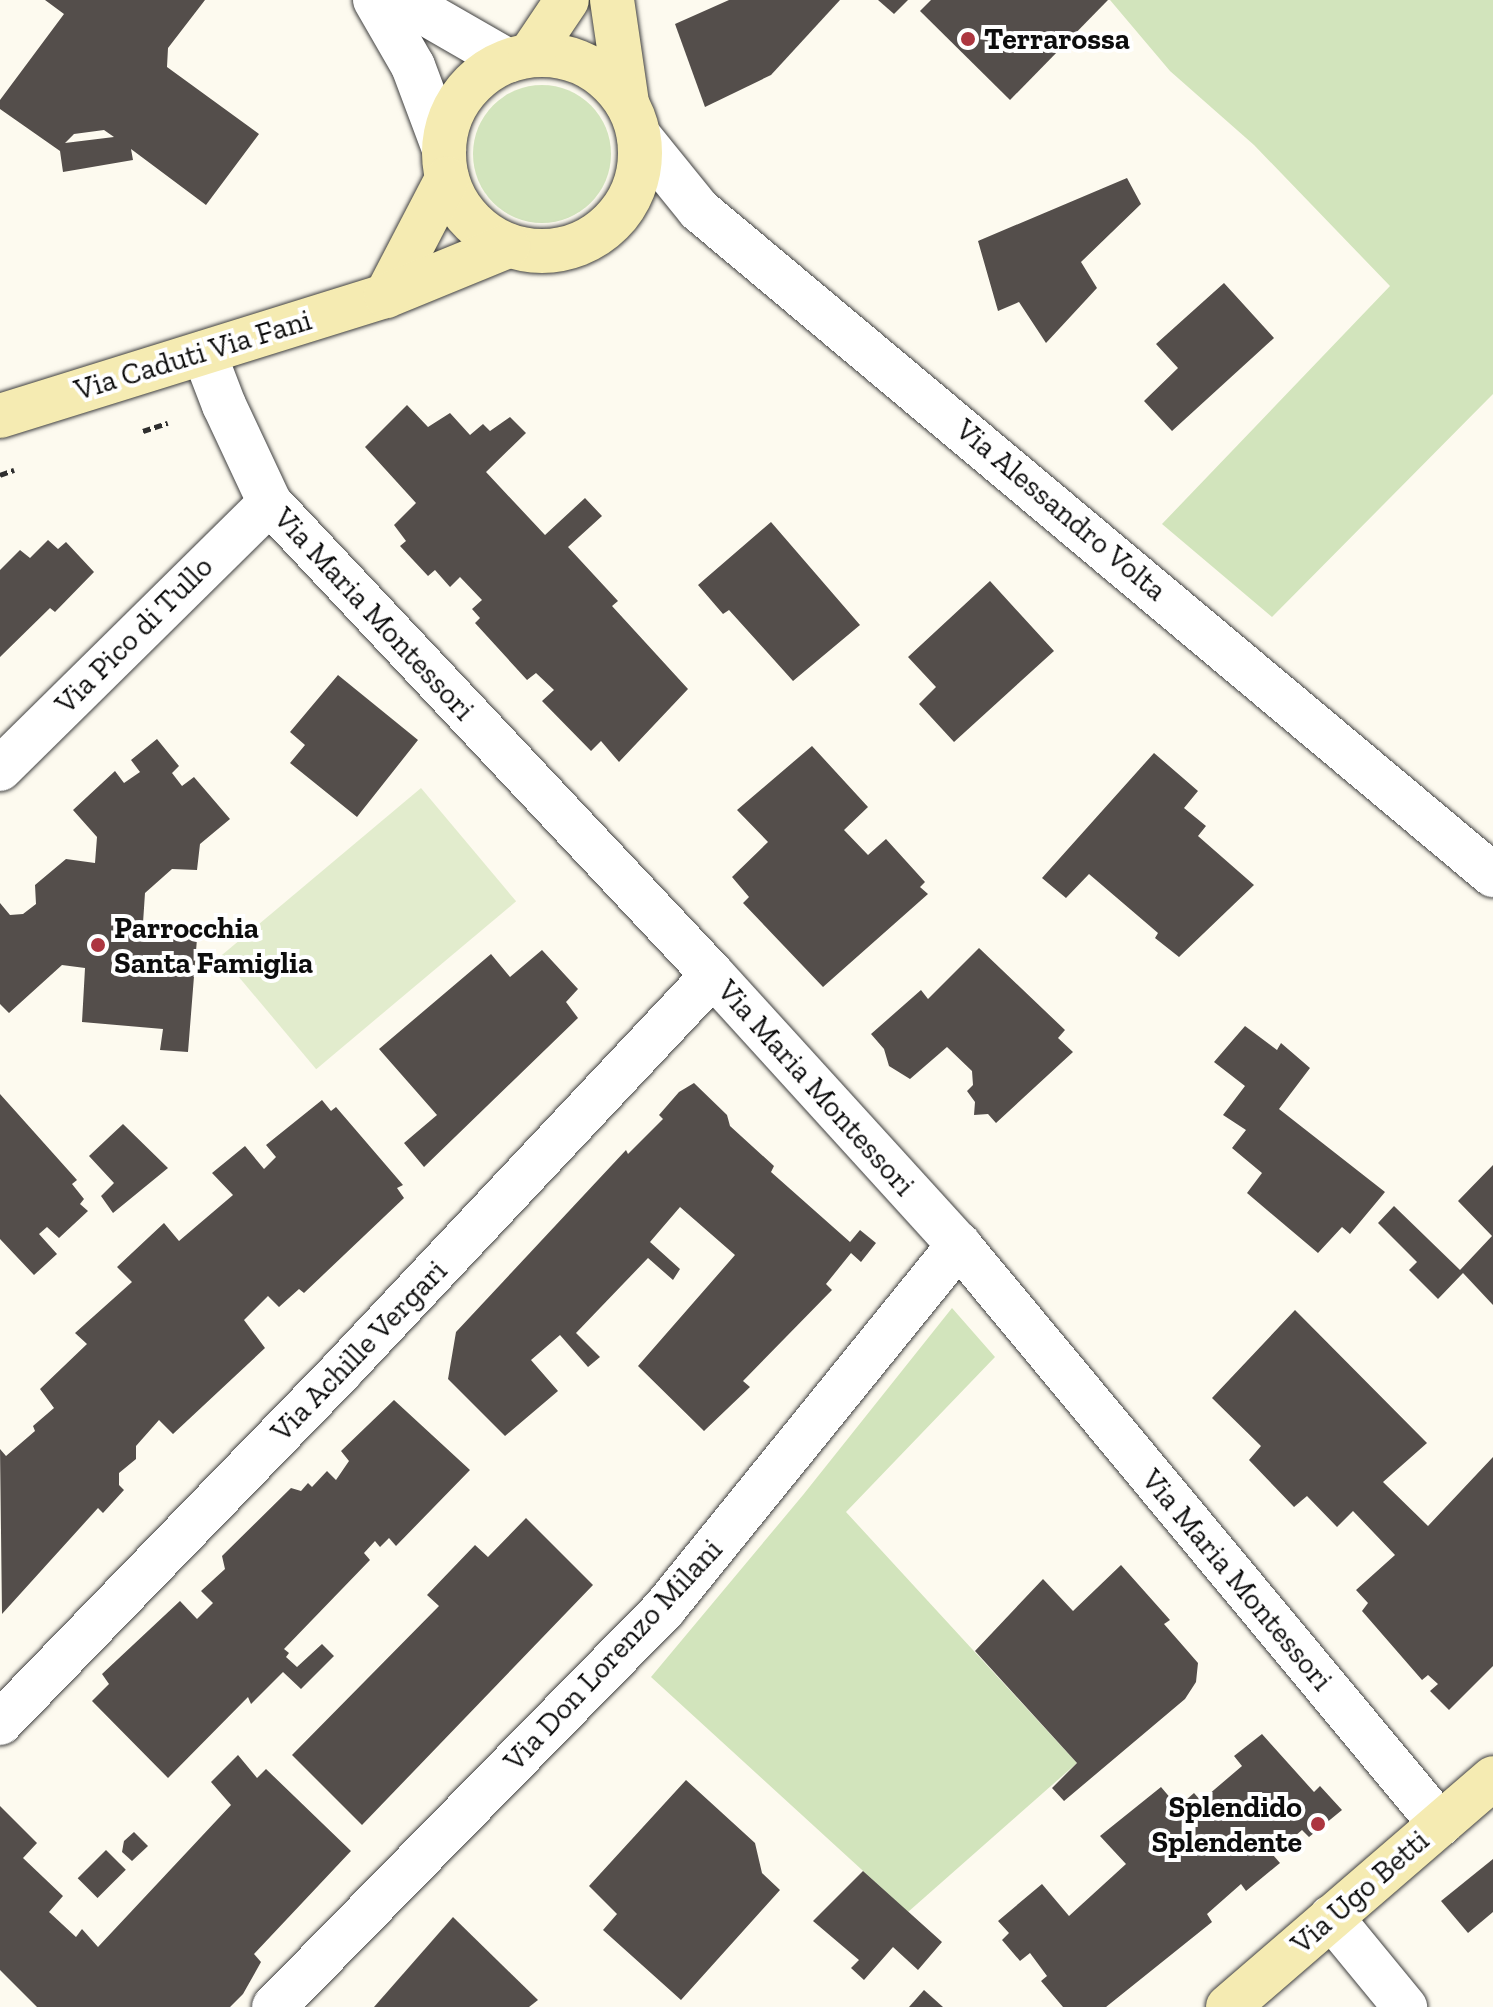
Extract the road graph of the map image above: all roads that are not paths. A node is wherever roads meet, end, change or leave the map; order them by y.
1 (375, 0) edge
2 (402, 0) edge
3 (567, 0) edge
4 (612, 0) edge
5 (519, 58) junction
6 (633, 119) junction
7 (445, 164) junction
8 (508, 246) junction
9 (386, 296) junction
10 (204, 353) junction
11 (0, 416) edge
12 (270, 503) junction
13 (0, 769) edge
14 (1493, 875) edge
15 (713, 975) junction
16 (959, 1245) junction
17 (0, 1723) edge
18 (1493, 1778) edge
19 (1440, 1824) junction
20 (1331, 1917) junction
21 (274, 2007) edge
22 (1228, 2007) edge
23 (1405, 2007) edge

1 - 7 street
2 - 5 street
3 - 5 street
4 - 6 street
5 - 6 street
5 - 7 street
6 - 8 street
6 - 14 street, Via Alessandro Volta
7 - 8 street
7 - 9 street
8 - 9 street, Via Caduti Via Fani
9 - 10 street, Via Caduti Via Fani
10 - 11 street, Via Caduti Via Fani
10 - 12 street, Via Maria Montessori
12 - 13 street, Via Pico di Tullo
12 - 15 street, Via Maria Montessori
15 - 16 street, Via Maria Montessori
15 - 17 street, Via Achille Vergari
16 - 19 street, Via Maria Montessori
16 - 21 street, Via Don Lorenzo Milani
18 - 19 street, Via Ugo Betti
19 - 20 street, Via Ugo Betti
20 - 22 street, Via Ugo Betti
20 - 23 street

